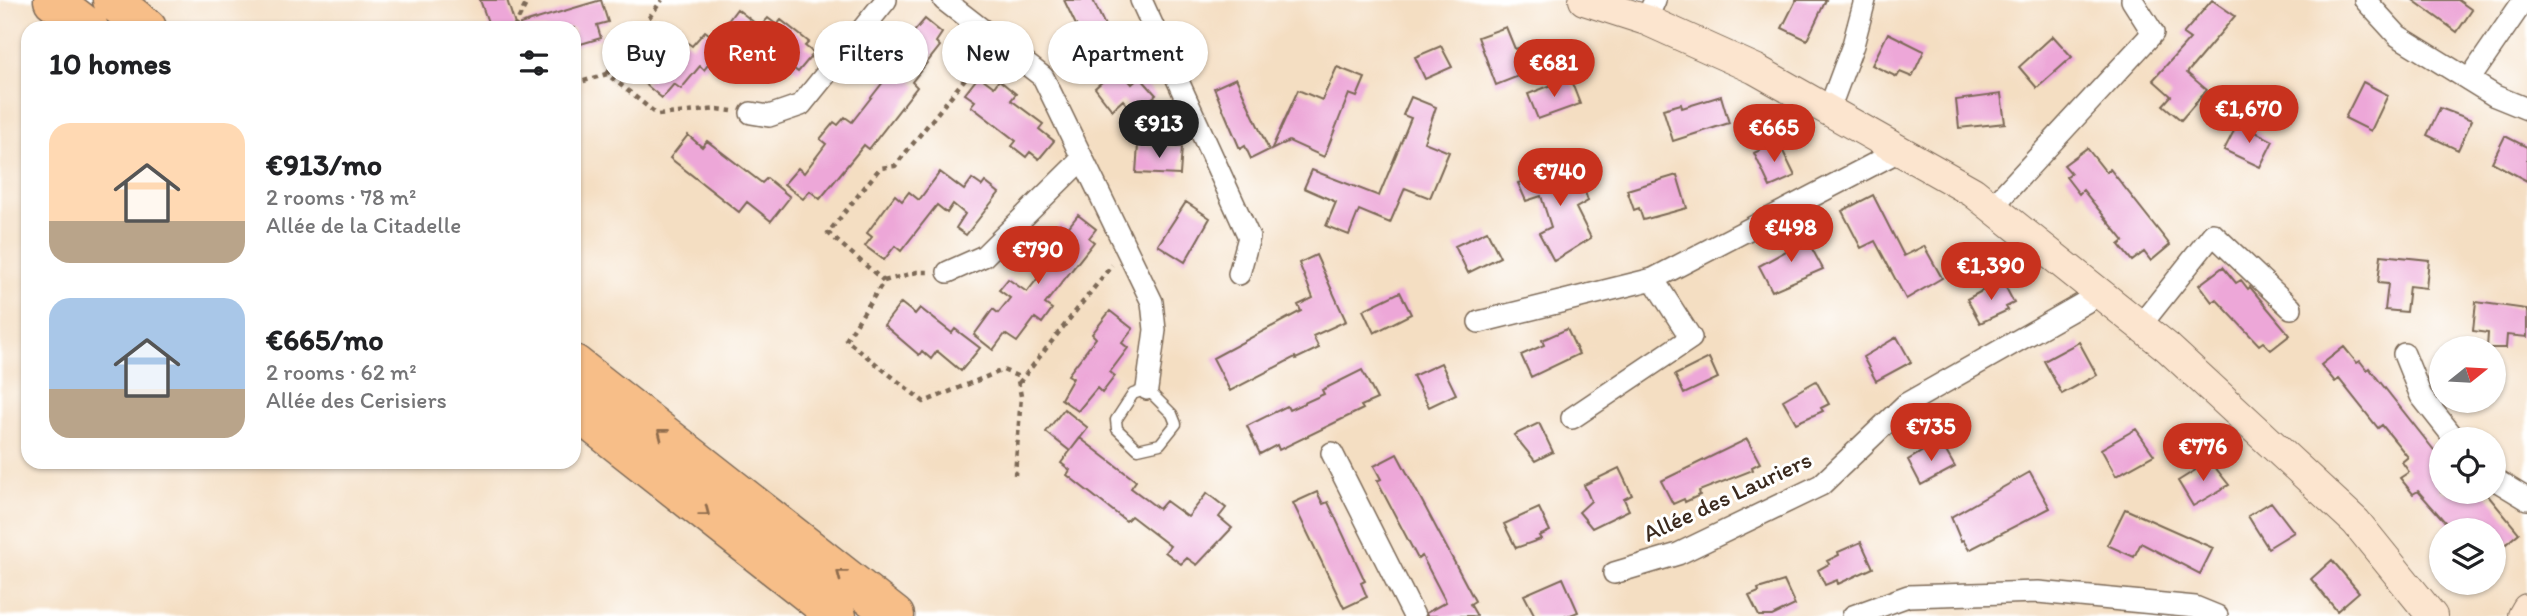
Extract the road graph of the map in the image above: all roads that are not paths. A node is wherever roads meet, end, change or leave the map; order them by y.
1 (53, 0) edge
2 (112, 0) edge
3 (886, 0) edge
4 (944, 0) edge
5 (1142, 0) edge
6 (1865, 0) edge
7 (2132, 0) edge
8 (2365, 0) edge
9 (2524, 0) edge
10 (1589, 1) edge
11 (1651, 10) edge
12 (80, 21) edge
13 (138, 21) edge
14 (2469, 80) junction
15 (2527, 109) edge
16 (1828, 112) junction
17 (751, 113) road end
18 (1899, 152) junction
19 (1083, 159) junction
20 (1992, 207) junction
21 (948, 272) road end
22 (1239, 274) dead end
23 (1653, 279) junction
24 (2100, 294) junction
25 (2291, 308) dead end
26 (1479, 322) dead end
27 (2140, 326) junction
28 (2404, 354) dead end
29 (581, 370) edge
30 (1147, 389) junction
31 (581, 415) edge
32 (1572, 418) dead end
33 (2446, 427) edge
34 (1332, 453) dead end
35 (2506, 486) edge
36 (2527, 499) edge
37 (1614, 573) dead end
38 (2527, 609) edge
39 (837, 616) edge
40 (894, 616) edge
41 (1414, 616) edge
42 (1853, 616) edge
43 (2217, 616) edge
44 (2432, 616) edge
45 (2523, 616) edge

1 - 12 highway
2 - 13 highway
3 - 17 street
4 - 19 street
5 - 22 street
6 - 16 street
7 - 20 street
8 - 14 street
9 - 14 street
10 - 11 street
11 - 16 street
14 - 15 street
16 - 18 street
18 - 20 street
18 - 23 street
19 - 21 street
19 - 30 street
20 - 24 street
23 - 26 street
23 - 32 street
24 - 27 street
24 - 37 street, Allée des Lauriers
25 - 27 street
27 - 44 street
28 - 33 street
40 -> 29 highway
30 - 30 lane
31 -> 39 highway
34 - 41 street
35 - 36 street
38 - 45 street
42 - 43 street

